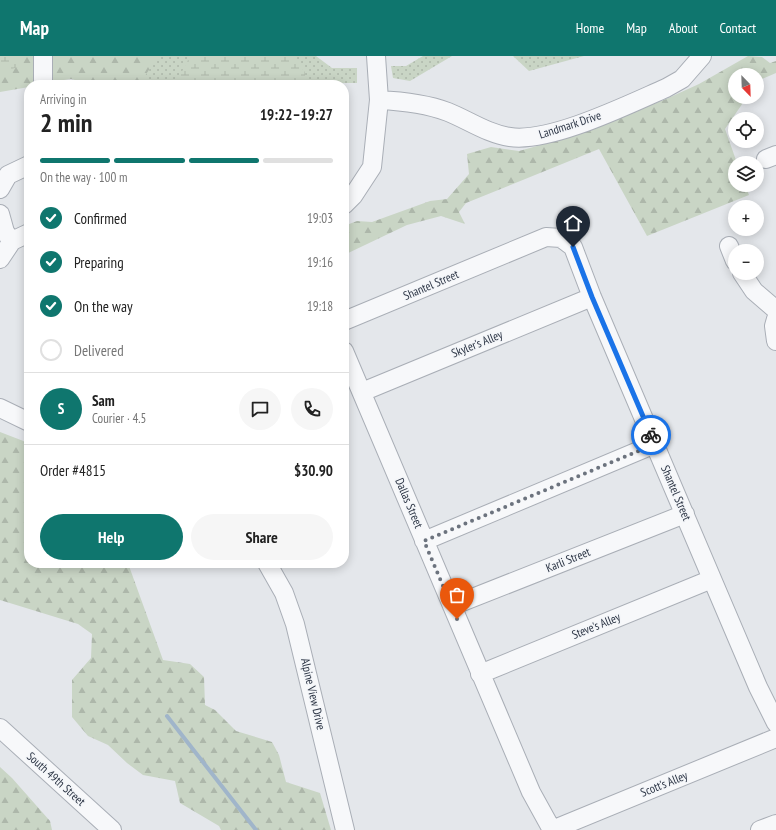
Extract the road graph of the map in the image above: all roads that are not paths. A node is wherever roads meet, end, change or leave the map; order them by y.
1 (376, 56) edge
2 (702, 56) edge
3 (43, 58) edge
4 (42, 80) edge
5 (379, 100) junction
6 (24, 167) edge
7 (0, 189) edge
8 (349, 200) edge
9 (0, 214) edge
10 (24, 235) edge
11 (12, 241) junction
12 (0, 259) edge
13 (747, 280) edge
14 (592, 297) junction
15 (776, 310) edge
16 (349, 319) edge
17 (776, 319) edge
18 (776, 341) edge
19 (349, 362) edge
20 (362, 392) junction
21 (0, 408) edge
22 (24, 420) edge
23 (655, 444) junction
24 (685, 514) junction
25 (424, 541) junction
26 (270, 568) edge
27 (712, 579) junction
28 (452, 606) junction
29 (480, 674) junction
30 (776, 723) edge
31 (0, 728) edge
32 (776, 738) edge
33 (776, 824) edge
34 (112, 830) edge
35 (345, 830) edge
36 (552, 830) edge
37 (760, 830) edge

1 - 5 street
2 - 5 street, Landmark Drive
3 - 4 street
5 - 8 street
6 - 7 street
9 - 11 street
10 - 11 street
11 - 12 street
13 - 15 street
14 - 16 street, Shantel Street
14 - 20 street, Skyler's Alley
14 - 23 street, Shantel Street
17 - 18 street
19 - 20 street, Dallas Street
20 - 25 street, Dallas Street
21 - 22 street
23 - 24 street, Shantel Street
23 - 25 street
24 - 27 street, Shantel Street
24 - 28 street, Karli Street
25 - 28 street, Dallas Street
26 - 35 street, Alpine View Drive
27 - 29 street, Steve's Alley
27 - 30 street, Shantel Street
28 - 29 street, Dallas Street
29 - 36 street, Dallas Street
31 - 34 street, South 49th Street
32 - 36 street, Scott's Alley
33 - 37 street

